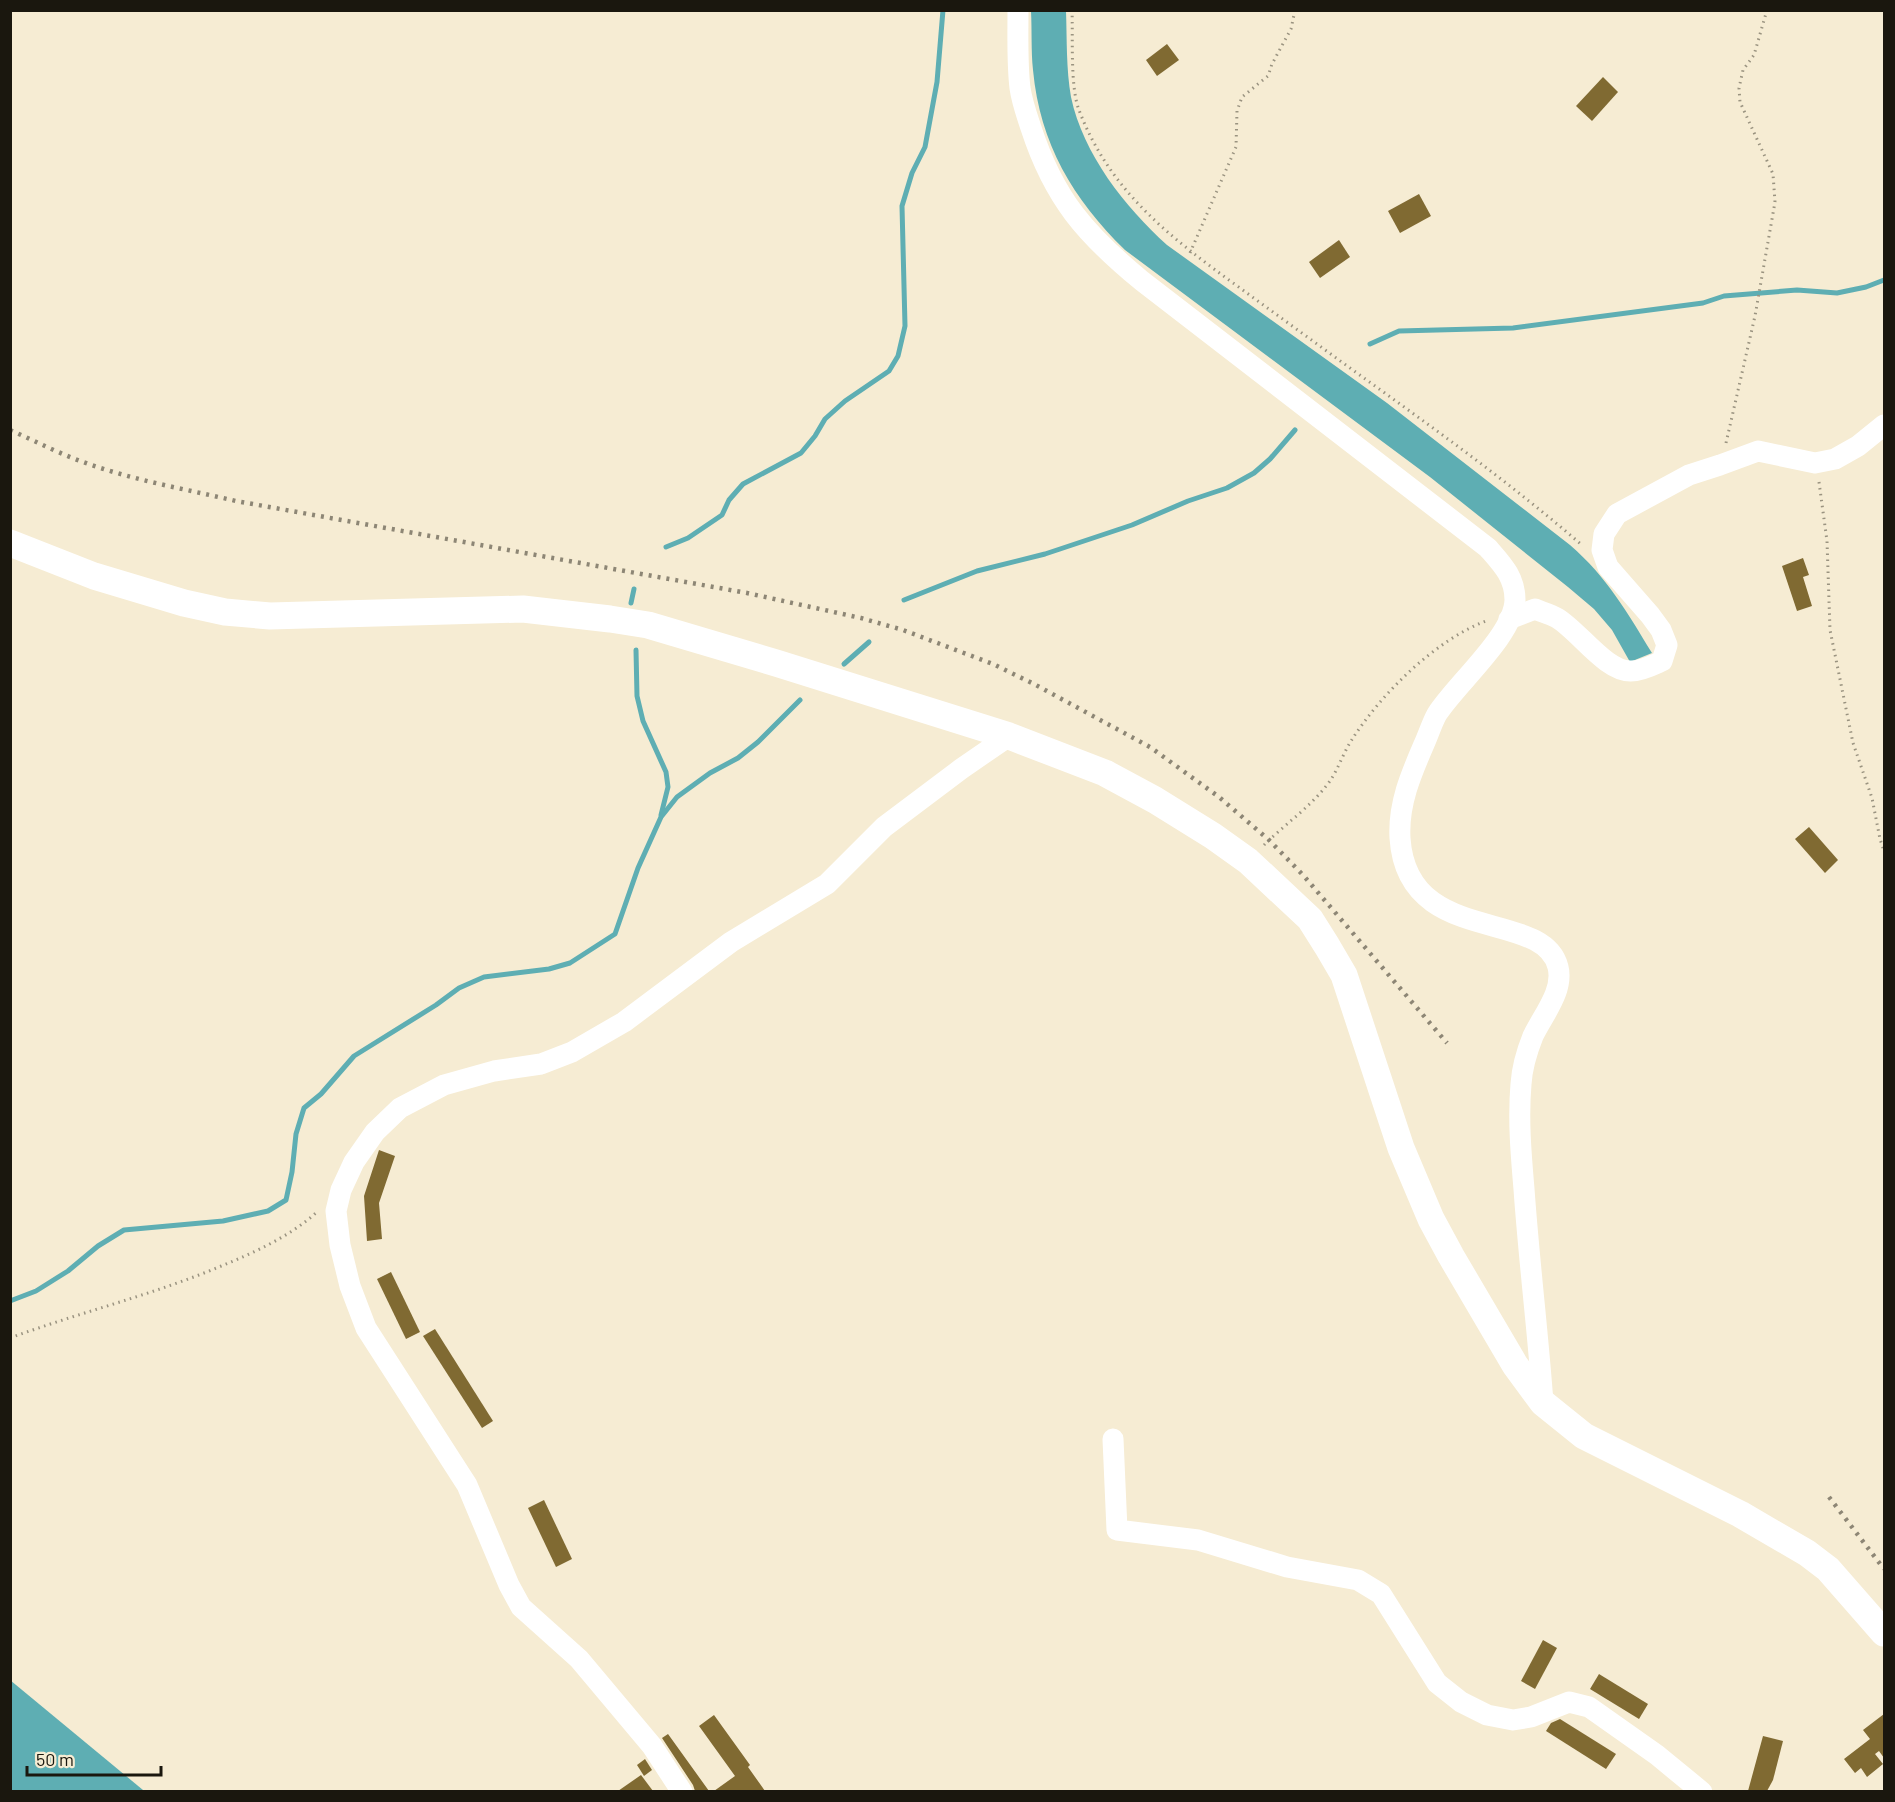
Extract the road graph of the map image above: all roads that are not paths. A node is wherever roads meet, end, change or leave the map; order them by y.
1 (1018, 10) edge
2 (1884, 425) edge
3 (10, 543) edge
4 (1509, 619) junction
5 (1009, 736) junction
6 (1543, 1403) junction
7 (1113, 1440) dead end
8 (1884, 1633) edge
9 (682, 1791) edge
10 (1702, 1791) edge

1 - 4 street
2 - 4 street
3 - 5 main road
4 - 6 street
5 - 6 main road
5 - 9 street
6 - 8 main road
7 - 10 street

